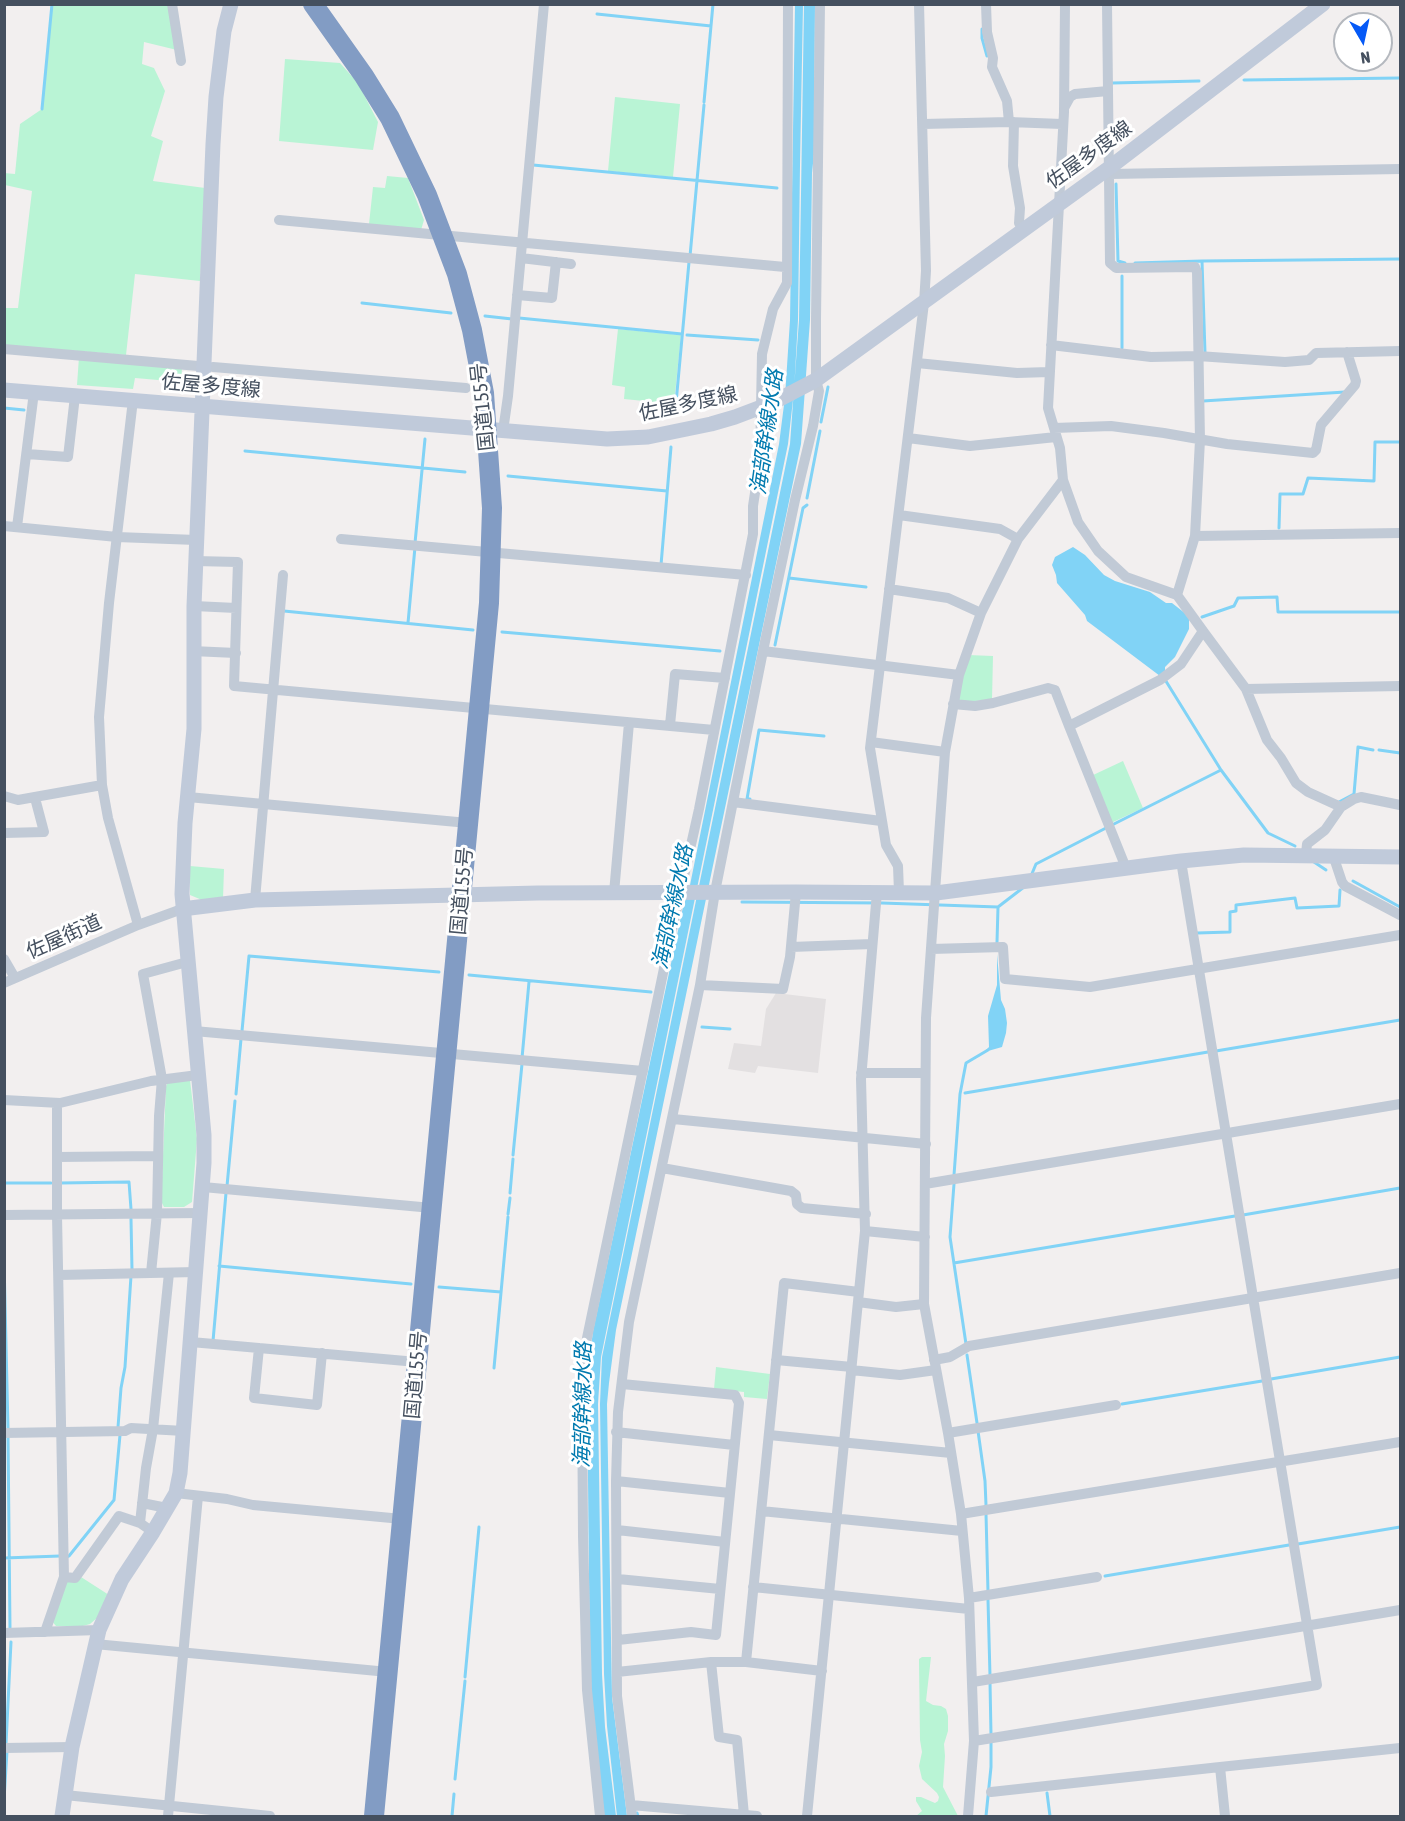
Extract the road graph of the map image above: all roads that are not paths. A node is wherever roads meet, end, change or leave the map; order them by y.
1 (172, 4) edge
2 (231, 4) edge
3 (313, 4) edge
4 (544, 4) edge
5 (788, 4) edge
6 (820, 4) edge
7 (919, 4) edge
8 (986, 4) edge
9 (1065, 4) edge
10 (1107, 4) edge
11 (1323, 4) edge
12 (181, 61) dead end
13 (1108, 91) junction
14 (1064, 112) junction
15 (1012, 122) junction
16 (923, 124) junction
17 (1062, 124) junction
18 (1401, 169) edge
19 (1109, 171) junction
20 (1059, 202) junction
21 (279, 220) dead end
22 (1023, 230) junction
23 (443, 234) junction
24 (522, 242) junction
25 (521, 258) junction
26 (555, 262) junction
27 (571, 264) dead end
28 (785, 267) junction
29 (517, 295) junction
30 (924, 303) junction
31 (1051, 345) junction
32 (4, 349) edge
33 (1401, 351) edge
34 (1347, 352) junction
35 (1198, 356) junction
36 (917, 363) junction
37 (198, 366) dead end
38 (213, 367) dead end
39 (1049, 372) junction
40 (816, 380) junction
41 (466, 388) dead end
42 (4, 390) edge
43 (34, 392) junction
44 (75, 396) junction
45 (133, 400) junction
46 (203, 406) junction
47 (766, 406) junction
48 (495, 430) junction
49 (1055, 432) junction
50 (908, 438) junction
51 (1200, 440) junction
52 (27, 454) junction
53 (1063, 480) junction
54 (899, 515) junction
55 (4, 526) edge
56 (17, 527) junction
57 (1401, 533) edge
58 (1195, 536) junction
59 (117, 537) junction
60 (340, 539) dead end
61 (1018, 539) junction
62 (196, 540) junction
63 (490, 553) junction
64 (195, 561) junction
65 (283, 575) dead end
66 (746, 575) junction
67 (889, 589) junction
68 (1178, 595) junction
69 (194, 606) junction
70 (236, 608) junction
71 (981, 613) junction
72 (1203, 631) junction
73 (192, 651) junction
74 (763, 651) junction
75 (236, 653) junction
76 (879, 666) junction
77 (959, 675) junction
78 (725, 678) junction
79 (1401, 686) edge
80 (273, 688) junction
81 (1246, 689) junction
82 (953, 704) junction
83 (479, 708) junction
84 (629, 723) junction
85 (670, 725) junction
86 (1069, 726) junction
87 (714, 730) junction
88 (870, 742) junction
89 (945, 752) junction
90 (102, 785) junction
91 (4, 796) edge
92 (188, 797) junction
93 (35, 798) junction
94 (733, 802) junction
95 (262, 804) junction
96 (1401, 805) edge
97 (1341, 807) junction
98 (881, 821) junction
99 (468, 823) junction
100 (4, 832) edge
101 (1306, 854) junction
102 (1333, 855) junction
103 (1401, 857) edge
104 (1180, 861) junction
105 (1126, 868) junction
106 (682, 892) junction
107 (715, 892) junction
108 (899, 892) junction
109 (614, 893) junction
110 (461, 895) junction
111 (796, 898) junction
112 (876, 898) junction
113 (255, 900) junction
114 (935, 901) junction
115 (182, 909) junction
116 (1401, 915) edge
117 (138, 925) junction
118 (1401, 935) edge
119 (872, 944) junction
120 (791, 947) junction
121 (931, 949) junction
122 (4, 959) edge
123 (187, 962) junction
124 (1199, 969) junction
125 (10, 980) edge
126 (700, 985) junction
127 (194, 1031) junction
128 (447, 1052) junction
129 (643, 1071) junction
130 (861, 1073) junction
131 (925, 1073) junction
132 (198, 1075) junction
133 (162, 1079) junction
134 (4, 1100) edge
135 (57, 1103) junction
136 (1401, 1104) edge
137 (673, 1119) junction
138 (1226, 1134) junction
139 (863, 1138) junction
140 (926, 1144) junction
141 (158, 1156) junction
142 (57, 1157) junction
143 (662, 1168) junction
144 (926, 1184) junction
145 (202, 1187) junction
146 (432, 1208) junction
147 (157, 1213) junction
148 (201, 1213) junction
149 (866, 1214) junction
150 (4, 1215) edge
151 (57, 1215) junction
152 (866, 1231) junction
153 (925, 1237) junction
154 (169, 1272) junction
155 (196, 1272) junction
156 (151, 1273) junction
157 (1401, 1273) edge
158 (59, 1275) junction
159 (859, 1297) junction
160 (1252, 1298) junction
161 (924, 1304) junction
162 (191, 1342) junction
163 (259, 1348) junction
164 (322, 1353) junction
165 (776, 1359) junction
166 (417, 1362) junction
167 (935, 1365) junction
168 (852, 1368) junction
169 (622, 1384) junction
170 (1116, 1405) dead end
171 (153, 1429) junction
172 (184, 1431) junction
173 (62, 1432) junction
174 (616, 1432) junction
175 (4, 1433) edge
176 (948, 1433) junction
177 (769, 1435) junction
178 (1401, 1442) edge
179 (844, 1443) junction
180 (734, 1445) junction
181 (951, 1453) junction
182 (1280, 1462) junction
183 (616, 1481) junction
184 (176, 1493) junction
185 (730, 1493) junction
186 (198, 1496) junction
187 (142, 1503) junction
188 (167, 1508) junction
189 (761, 1511) junction
190 (961, 1514) junction
191 (837, 1518) junction
192 (402, 1519) junction
193 (140, 1523) junction
194 (617, 1530) junction
195 (962, 1531) junction
196 (153, 1532) junction
197 (725, 1542) junction
198 (1096, 1577) dead end
199 (64, 1578) junction
200 (618, 1579) junction
201 (753, 1587) junction
202 (720, 1589) junction
203 (829, 1595) junction
204 (969, 1603) junction
205 (1401, 1610) edge
206 (1307, 1626) junction
207 (45, 1632) junction
208 (4, 1634) edge
209 (97, 1637) junction
210 (618, 1640) junction
211 (184, 1653) junction
212 (711, 1662) junction
213 (746, 1662) junction
214 (822, 1671) junction
215 (388, 1672) junction
216 (617, 1672) junction
217 (973, 1682) junction
218 (974, 1741) junction
219 (72, 1747) junction
220 (4, 1748) edge
221 (1401, 1748) edge
222 (1220, 1767) junction
223 (991, 1792) dead end
224 (65, 1795) junction
225 (631, 1805) junction
226 (169, 1812) edge
227 (744, 1815) edge
228 (62, 1816) edge
229 (270, 1816) edge
230 (374, 1816) edge
231 (600, 1816) edge
232 (632, 1816) edge
233 (757, 1816) edge
234 (807, 1816) edge
235 (968, 1816) edge
236 (1225, 1816) edge

1 - 12 street
2 - 46 street
3 - 23 highway, 国道155号
4 - 24 street
5 - 28 street
6 - 40 street
7 - 16 street
8 - 15 street
9 - 14 street
10 - 13 street
11 - 19 street, 佐屋多度線
13 - 14 street
13 - 19 street
14 - 17 street
15 - 16 street
15 - 17 street
15 - 22 street
16 - 30 street
17 - 20 street
18 - 19 street
19 - 20 street, 佐屋多度線
19 - 35 street
20 - 22 street, 佐屋多度線
20 - 31 street
21 - 23 street
22 - 30 street, 佐屋多度線
23 - 24 street
23 - 48 highway, 国道155号
24 - 25 street
24 - 28 street
25 - 26 street
25 - 29 street
26 - 27 street
26 - 29 street
28 - 47 street
29 - 48 street
30 - 36 street
30 - 40 street, 佐屋多度線
31 - 35 street
31 - 39 street
32 - 37 street
33 - 34 street
34 - 35 street
34 - 51 street
35 - 51 street
36 - 39 street
36 - 50 street
38 - 41 street
39 - 49 street
40 - 47 street, 佐屋多度線
40 - 74 street
42 - 43 street, 佐屋多度線
43 - 44 street, 佐屋多度線
43 - 52 street
44 - 45 street, 佐屋多度線
44 - 52 street
45 - 46 street, 佐屋多度線
45 - 59 street
46 - 48 street, 佐屋多度線
46 - 62 street
47 - 48 street, 佐屋多度線
47 - 66 street
48 - 63 highway, 国道155号
49 - 50 street
49 - 51 street
49 - 53 street
50 - 54 street
51 - 58 street
52 - 56 street
53 - 61 street
53 - 68 street
54 - 61 street
54 - 67 street
55 - 56 street
56 - 59 street
57 - 58 street
58 - 68 street
59 - 62 street
59 - 90 street
60 - 63 street
61 - 71 street
62 - 64 street
63 - 66 street
63 - 83 highway, 国道155号
64 - 69 street
64 - 70 street
65 - 80 street
66 - 78 street
67 - 71 street
67 - 76 street
68 - 72 street
69 - 70 street
69 - 73 street
70 - 75 street
71 - 77 street
72 - 81 street
72 - 86 street
73 - 75 street
73 - 92 street
74 - 76 street
74 - 94 street
75 - 80 street
76 - 77 street
76 - 88 street
77 - 82 street
78 - 85 street
78 - 87 street
79 - 81 street
80 - 83 street
80 - 95 street
81 - 97 street
82 - 86 street
82 - 89 street
83 - 84 street
83 - 99 highway, 国道155号
84 - 85 street
84 - 109 street
85 - 87 street
86 - 105 street
87 - 106 street
88 - 89 street
88 - 98 street
89 - 114 street
90 - 93 street
90 - 117 street
91 - 93 street
92 - 95 street
92 - 115 street
93 - 100 street
94 - 98 street
94 - 107 street
95 - 99 street
95 - 113 street
96 - 97 street
97 - 101 street
98 - 108 street
99 - 110 highway, 国道155号
101 - 102 street
101 - 104 street
102 - 103 street
102 - 116 street
104 - 105 street
104 - 124 street
105 - 114 street
106 - 107 street
106 - 109 street
106 - 129 street
107 - 111 street
107 - 126 street
108 - 112 street
108 - 114 street
109 - 110 street
110 - 113 street
110 - 128 highway, 国道155号
111 - 112 street
111 - 120 street
112 - 119 street
113 - 115 street
114 - 121 street
115 - 117 street, 佐屋街道
115 - 123 street
117 - 125 street, 佐屋街道
118 - 124 street
119 - 120 street
119 - 130 street
120 - 126 street
121 - 124 street
121 - 131 street
122 - 125 street
123 - 127 street
123 - 133 street
124 - 138 street
126 - 137 street
127 - 128 street
127 - 132 street
128 - 129 street
128 - 146 highway, 国道155号
129 - 231 street
130 - 131 street
130 - 139 street
131 - 140 street
132 - 133 street
132 - 145 street
133 - 135 street
133 - 141 street
134 - 135 street
135 - 142 street
136 - 138 street
137 - 139 street
137 - 143 street
138 - 144 street
138 - 160 street
139 - 140 street
139 - 149 street
140 - 144 street
141 - 142 street
141 - 147 street
142 - 151 street
143 - 149 street
143 - 169 street
144 - 153 street
145 - 146 street
145 - 148 street
146 - 166 highway, 国道155号
147 - 148 street
147 - 151 street
147 - 156 street
148 - 155 street
149 - 152 street
150 - 151 street
151 - 158 street
152 - 153 street
152 - 159 street
153 - 161 street
154 - 155 street
154 - 156 street
154 - 171 street
155 - 162 street
156 - 158 street
157 - 160 street
158 - 173 street
159 - 161 street
159 - 165 street
159 - 168 street
160 - 167 street
160 - 182 street
161 - 167 street
162 - 163 street
162 - 172 street
163 - 164 street
163 - 164 street
164 - 166 street
165 - 168 street
165 - 177 street
166 - 192 highway, 国道155号
167 - 168 street
167 - 176 street
168 - 179 street
169 - 174 street
169 - 180 street
170 - 176 street
171 - 172 street
171 - 173 street
171 - 187 street
172 - 184 street
173 - 175 street
173 - 199 street
174 - 180 street
174 - 183 street
176 - 181 street
177 - 179 street
177 - 189 street
178 - 182 street
179 - 181 street
179 - 191 street
180 - 185 street
181 - 190 street
182 - 190 street
182 - 206 street
183 - 185 street
183 - 194 street
184 - 186 street
184 - 188 street
185 - 197 street
186 - 192 street
186 - 211 street
187 - 188 street
187 - 193 street
188 - 196 street
189 - 191 street
189 - 201 street
190 - 195 street
191 - 195 street
191 - 203 street
192 - 215 highway, 国道155号
193 - 196 street
193 - 199 street
194 - 197 street
194 - 200 street
195 - 204 street
196 - 209 street
197 - 202 street
198 - 204 street
199 - 207 street
200 - 202 street
200 - 210 street
201 - 203 street
201 - 213 street
202 - 210 street
203 - 204 street
203 - 214 street
204 - 217 street
205 - 206 street
206 - 217 street
206 - 218 street
207 - 208 street
207 - 209 street
209 - 211 street
209 - 219 street
210 - 216 street
211 - 215 street
211 - 226 street
212 - 213 street
212 - 216 street
212 - 227 street
213 - 214 street
214 - 234 street
215 - 230 highway, 国道155号
216 - 225 street
217 - 218 street
218 - 235 street
219 - 220 street
219 - 224 street
221 - 222 street
222 - 223 street
222 - 236 street
224 - 226 street
224 - 228 street
225 - 227 street
225 - 232 street
226 - 229 street
227 - 233 street

